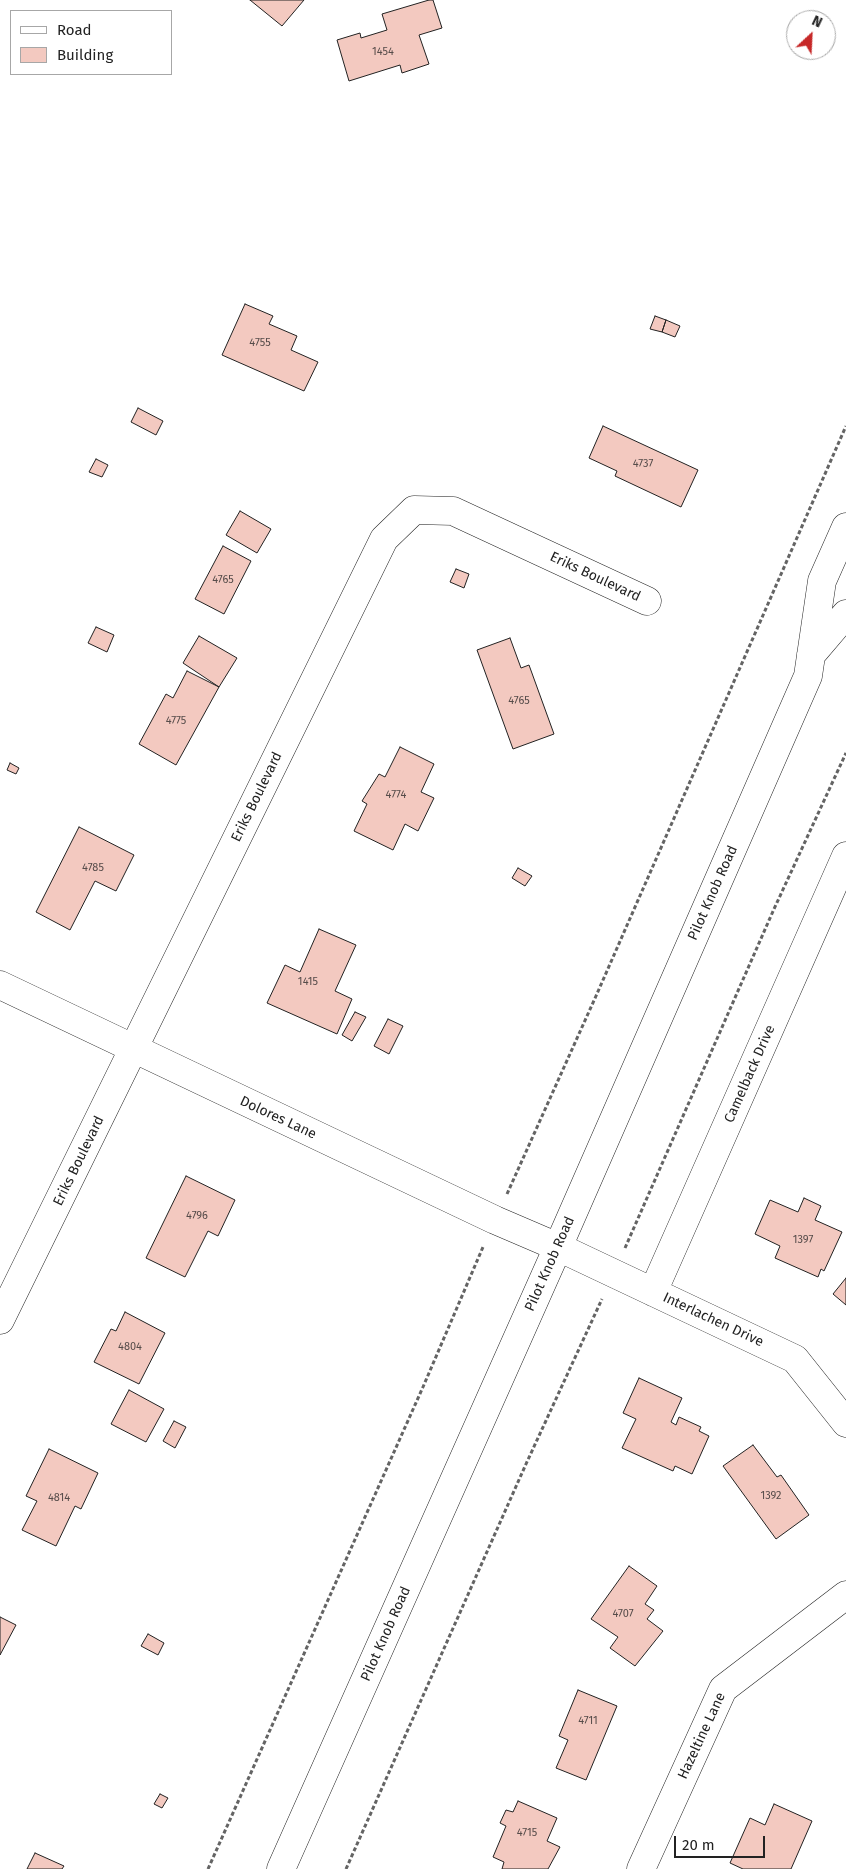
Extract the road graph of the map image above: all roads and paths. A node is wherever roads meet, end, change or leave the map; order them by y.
1 (846, 426) edge
2 (846, 527) edge
3 (647, 602) dead end
4 (846, 614) edge
5 (811, 655) junction
6 (846, 753) edge
7 (846, 856) edge
8 (0, 985) edge
9 (133, 1050) junction
10 (495, 1220) junction
11 (558, 1247) junction
12 (614, 1274) junction
13 (653, 1292) junction
14 (0, 1320) edge
15 (846, 1423) edge
16 (846, 1595) edge
17 (208, 1869) edge
18 (281, 1869) edge
19 (346, 1869) edge
20 (641, 1869) edge

1 - 10 path
2 - 5 street, Pilot Knob Road
3 - 9 street, Eriks Boulevard
4 - 5 street
5 - 11 street, Pilot Knob Road
6 - 12 path
7 - 13 street, Camelback Drive
8 - 9 street, Dolores Lane
9 - 10 street, Dolores Lane
9 - 14 street, Eriks Boulevard
10 - 11 street, Dolores Lane
10 - 17 path
11 - 12 street, Interlachen Drive
11 - 18 street, Pilot Knob Road
12 - 13 street, Interlachen Drive
12 - 19 path
13 - 15 street, Interlachen Drive
16 - 20 street, Hazeltine Lane

